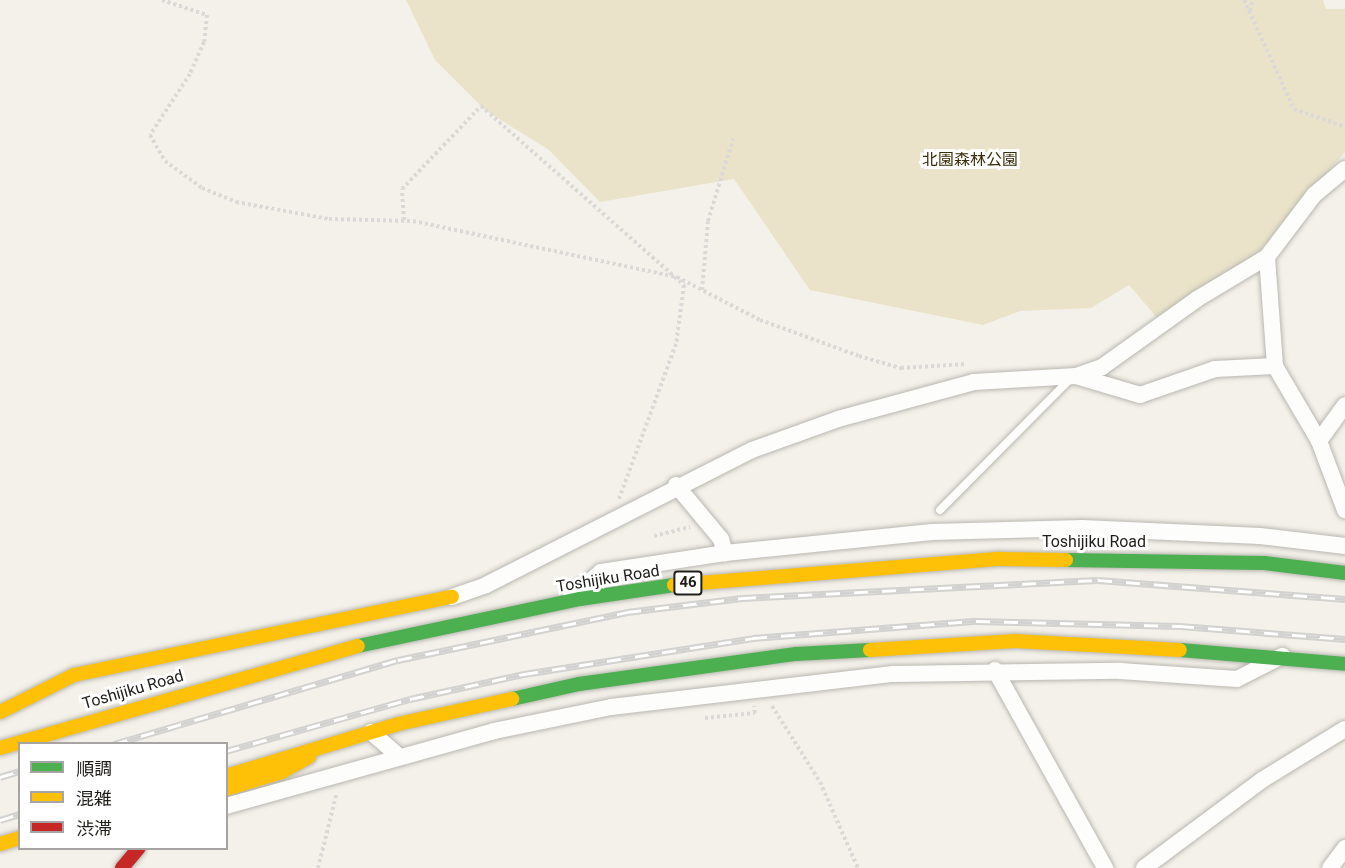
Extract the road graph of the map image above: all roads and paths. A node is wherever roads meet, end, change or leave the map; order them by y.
1 (162, 0) edge
2 (1244, 0) edge
3 (1253, 0) edge
4 (1250, 12) junction
5 (1345, 127) edge
6 (733, 139) dead end
7 (1345, 169) edge
8 (404, 220) junction
9 (1267, 257) junction
10 (677, 277) junction
11 (702, 290) junction
12 (974, 365) dead end
13 (1275, 366) junction
14 (1074, 376) junction
15 (1345, 405) edge
16 (1320, 441) junction
17 (676, 485) junction
18 (940, 510) dead end
19 (1345, 510) edge
20 (622, 514) junction
21 (696, 526) dead end
22 (654, 536) dead end
23 (1345, 546) edge
24 (725, 553) junction
25 (1345, 573) edge
26 (452, 597) joint
27 (567, 602) junction
28 (1282, 656) junction
29 (1345, 664) edge
30 (995, 670) junction
31 (765, 686) junction
32 (0, 712) edge
33 (755, 713) dead end
34 (705, 718) dead end
35 (1345, 729) edge
36 (370, 732) junction
37 (328, 745) junction
38 (0, 748) edge
39 (399, 756) junction
40 (337, 773) junction
41 (228, 775) edge
42 (228, 788) edge
43 (228, 805) edge
44 (18, 839) edge
45 (0, 844) edge
46 (1345, 848) edge
47 (124, 850) edge
48 (139, 850) edge
49 (123, 868) edge
50 (318, 868) edge
51 (858, 868) edge
52 (1105, 868) edge
53 (1144, 868) edge
54 (1330, 868) edge

1 - 8 path
2 - 4 path
3 - 4 path
4 - 5 path
6 - 11 path
7 - 9 street
8 - 10 path
8 - 10 path
9 - 13 street
9 - 14 street
10 - 11 path
10 - 20 path
11 - 12 path
13 - 14 street
13 - 16 street
14 - 17 street
14 - 18 lane
15 - 16 street
16 - 19 street
17 - 20 street
17 - 24 street
20 - 26 street
21 - 22 path
23 - 24 street
24 - 27 street
25 - 27 main road, Toshijiku Road / 46
26 - 32 main road
27 - 38 main road, Toshijiku Road / 46
28 - 29 main road
28 - 30 street
28 - 36 main road
30 - 31 street
30 - 52 street
31 - 39 street
31 - 51 path
33 - 34 path
35 - 53 street
36 - 37 main road
36 - 39 street
37 - 41 main road
37 - 42 main road
39 - 40 street
40 - 43 street
40 - 50 path
44 - 45 main road
46 - 54 street
47 - 49 main road
48 - 49 main road

